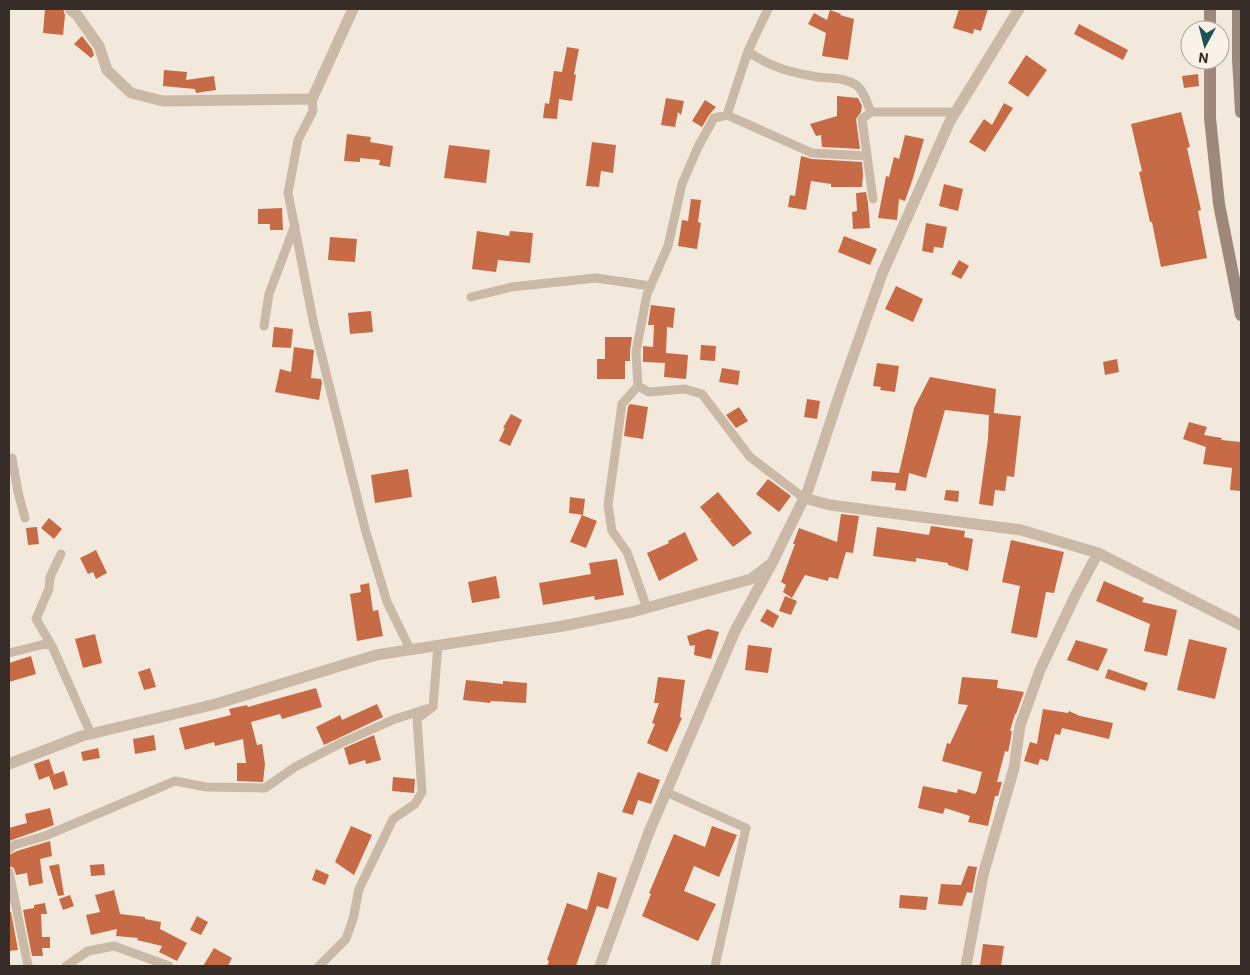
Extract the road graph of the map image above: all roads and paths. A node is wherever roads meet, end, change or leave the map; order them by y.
1 (70, 9) edge
2 (353, 9) edge
3 (768, 9) edge
4 (1019, 9) edge
5 (1238, 9) edge
6 (748, 52) junction
7 (1210, 70) edge
8 (312, 99) junction
9 (871, 112) junction
10 (956, 112) junction
11 (1241, 112) edge
12 (727, 116) junction
13 (867, 156) junction
14 (873, 199) dead end
15 (295, 225) junction
16 (651, 286) junction
17 (471, 297) dead end
18 (1241, 315) edge
19 (264, 326) dead end
20 (638, 386) junction
21 (9, 459) edge
22 (804, 498) junction
23 (25, 518) dead end
24 (1098, 553) junction
25 (61, 554) dead end
26 (772, 563) junction
27 (647, 608) junction
28 (1241, 625) edge
29 (438, 645) junction
30 (52, 646) junction
31 (410, 650) junction
32 (9, 653) edge
33 (433, 707) junction
34 (91, 734) junction
35 (9, 764) edge
36 (666, 792) junction
37 (9, 849) edge
38 (9, 862) edge
39 (9, 873) edge
40 (28, 966) edge
41 (66, 966) edge
42 (169, 966) edge
43 (319, 966) edge
44 (600, 966) edge
45 (715, 966) edge
46 (966, 966) edge

1 - 8 street
2 - 8 street
3 - 6 street
4 - 10 street
5 - 11 main road
6 - 9 street
6 - 12 street
7 - 18 main road
8 - 15 street
9 - 10 street
9 - 13 street
10 - 22 street
12 - 13 street
12 - 16 street
13 - 14 street
15 - 19 street
15 - 31 street
16 - 17 street
16 - 20 street
20 - 22 street
20 - 27 street
21 - 23 street
22 - 24 street
22 - 26 street
24 - 28 street
24 - 46 street
25 - 30 street
26 - 27 street
26 - 36 street
27 - 29 street
29 - 31 street
29 - 33 street
30 - 32 street
30 - 34 street
31 - 34 street
33 - 37 street
33 - 43 street
34 - 35 street
36 - 44 street
36 - 45 street
38 - 39 street
39 - 40 street
41 - 42 street

